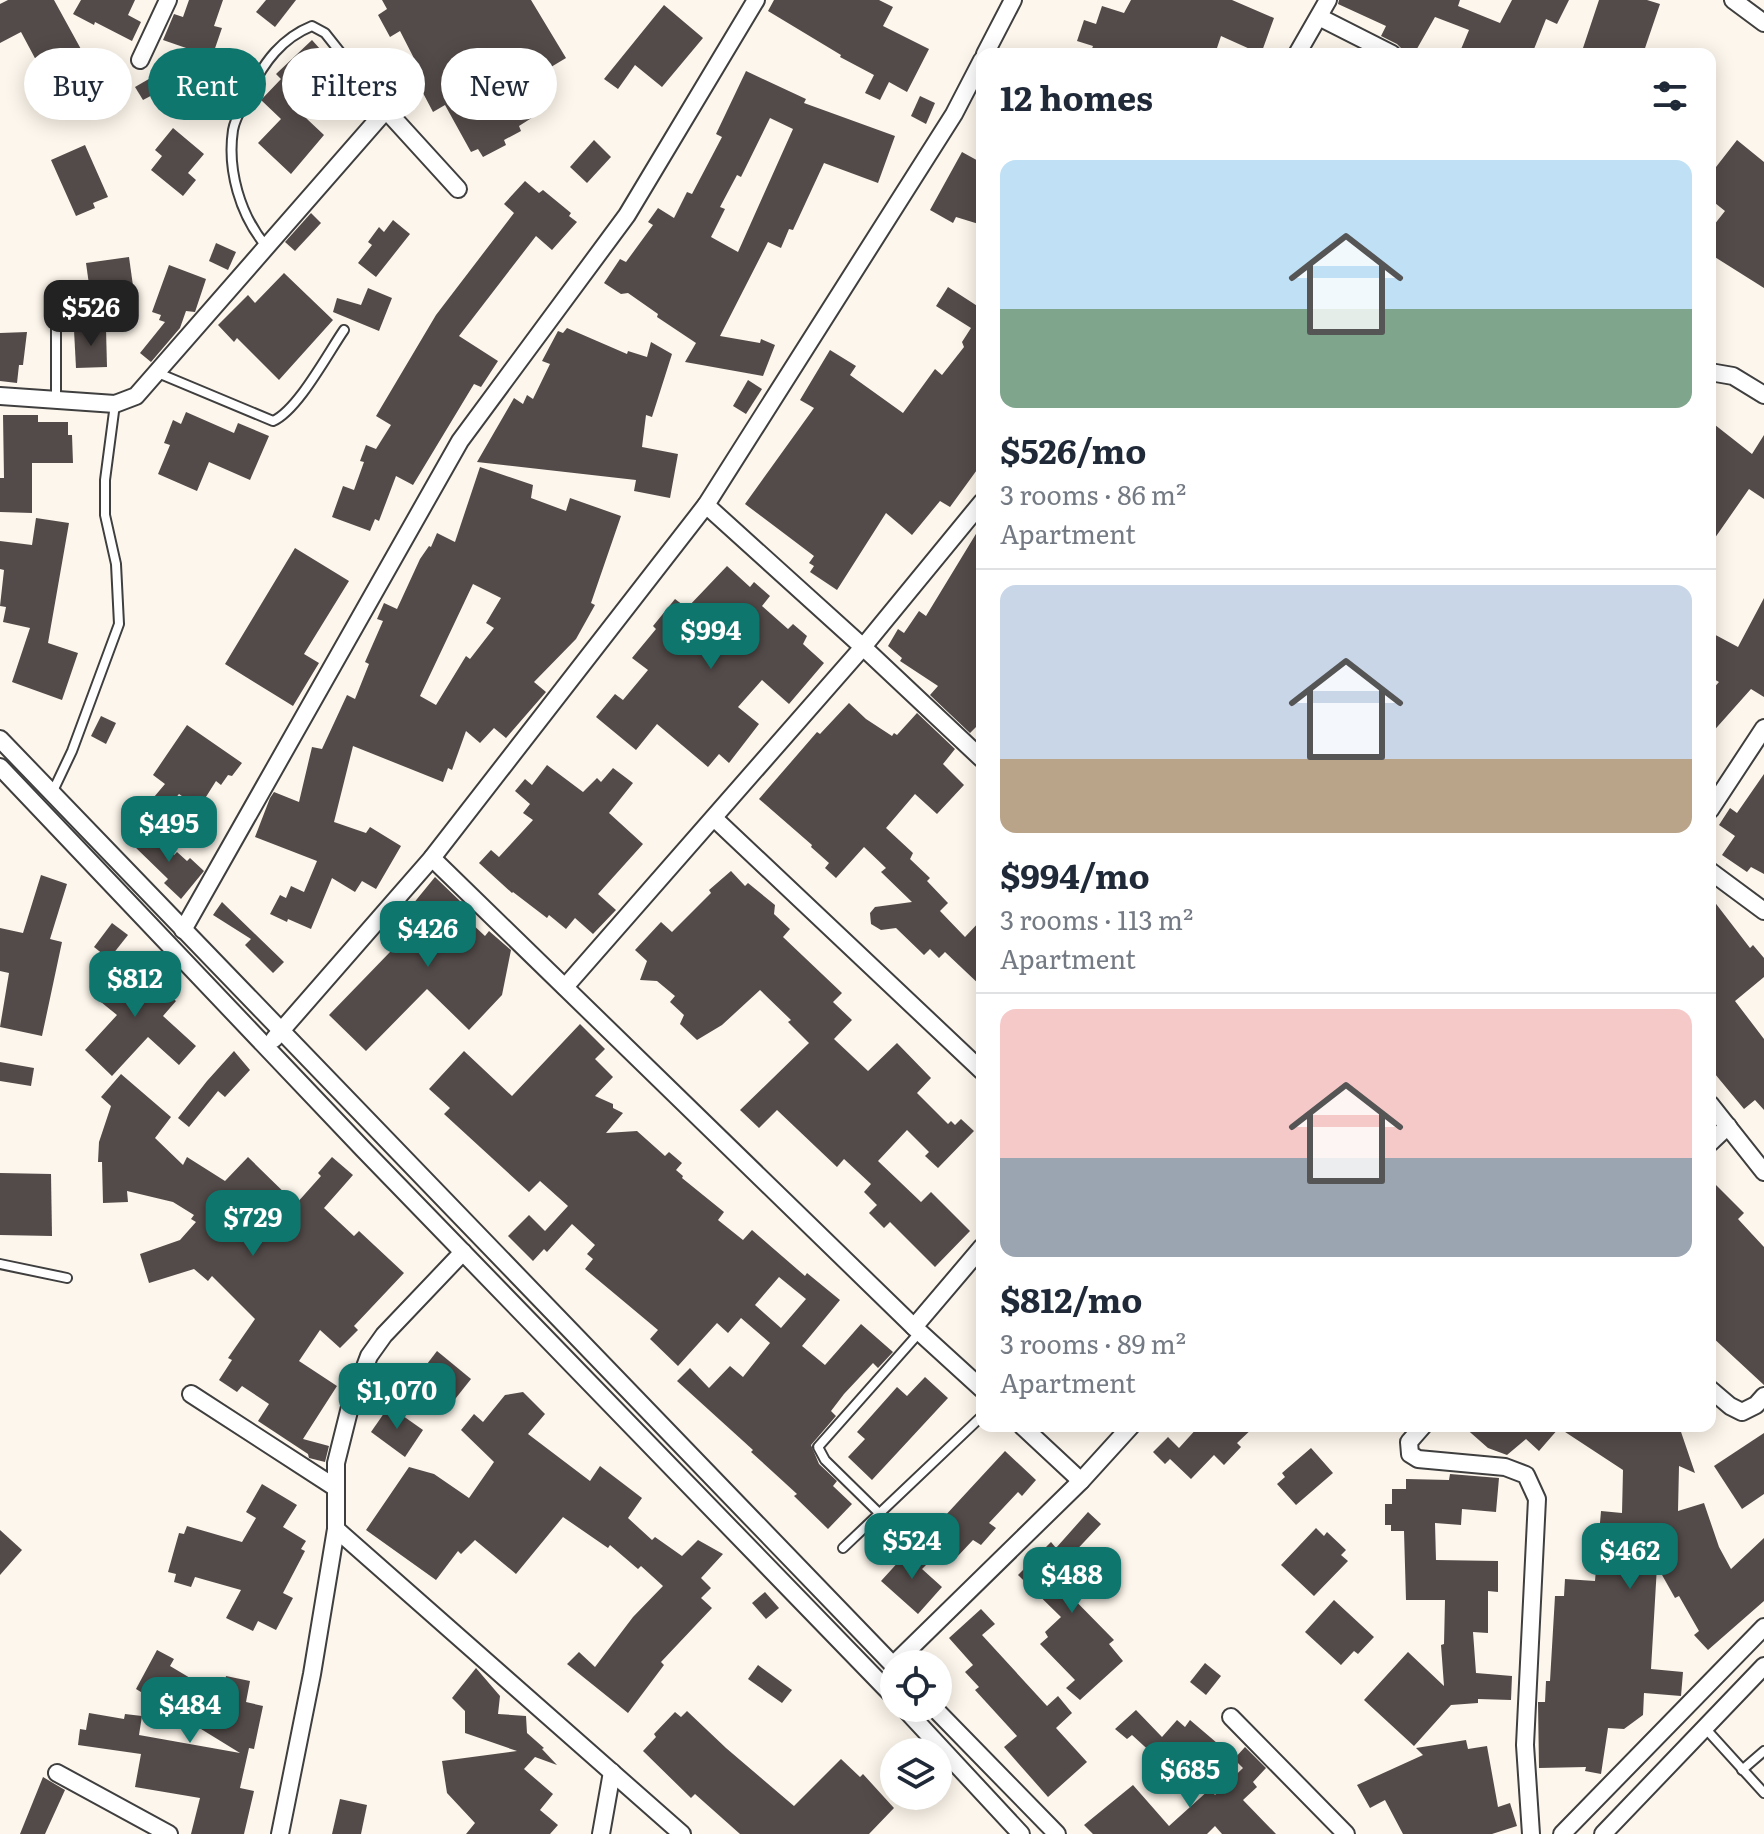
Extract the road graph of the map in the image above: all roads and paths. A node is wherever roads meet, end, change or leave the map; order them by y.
1 (168, 0) edge
2 (756, 0) edge
3 (1013, 0) edge
4 (1328, 0) edge
5 (1733, 0) edge
6 (1319, 17) junction
7 (1764, 23) edge
8 (337, 48) edge
9 (988, 48) edge
10 (1301, 48) edge
11 (1380, 48) edge
12 (140, 60) dead end
13 (976, 72) edge
14 (377, 120) edge
15 (395, 120) edge
16 (458, 189) dead end
17 (267, 247) junction
18 (56, 295) dead end
19 (344, 330) dead end
20 (157, 372) junction
21 (1716, 373) edge
22 (1764, 395) edge
23 (0, 396) edge
24 (56, 400) junction
25 (115, 404) junction
26 (706, 505) junction
27 (976, 509) edge
28 (863, 647) junction
29 (1764, 728) edge
30 (0, 739) edge
31 (976, 753) edge
32 (0, 767) edge
33 (53, 791) junction
34 (1716, 801) edge
35 (714, 818) junction
36 (432, 858) junction
37 (1716, 875) edge
38 (1764, 911) edge
39 (183, 930) junction
40 (565, 987) junction
41 (281, 1032) junction
42 (266, 1047) junction
43 (976, 1065) edge
44 (1716, 1111) edge
45 (1728, 1126) junction
46 (1716, 1137) edge
47 (1764, 1172) edge
48 (463, 1252) junction
49 (976, 1255) edge
50 (0, 1264) edge
51 (67, 1278) dead end
52 (917, 1330) junction
53 (976, 1384) edge
54 (191, 1394) dead end
55 (1716, 1394) edge
56 (1764, 1396) edge
57 (976, 1422) edge
58 (1028, 1432) edge
59 (1126, 1432) edge
60 (1418, 1432) edge
61 (1081, 1481) junction
62 (336, 1488) junction
63 (880, 1514) junction
64 (336, 1529) junction
65 (843, 1548) dead end
66 (1764, 1627) edge
67 (909, 1650) edge
68 (880, 1651) edge
69 (1764, 1666) edge
70 (880, 1677) edge
71 (877, 1679) junction
72 (880, 1682) edge
73 (1231, 1717) dead end
74 (917, 1722) edge
75 (948, 1722) edge
76 (1705, 1728) junction
77 (1764, 1751) edge
78 (1742, 1770) junction
79 (612, 1772) junction
80 (57, 1773) dead end
81 (1764, 1793) edge
82 (169, 1834) edge
83 (280, 1834) edge
84 (601, 1834) edge
85 (682, 1834) edge
86 (1021, 1834) edge
87 (1057, 1834) edge
88 (1346, 1834) edge
89 (1531, 1834) edge
90 (1562, 1834) edge
91 (1603, 1834) edge

1 - 12 street
2 - 39 street
3 - 9 street
4 - 6 street
5 - 7 street
6 - 10 street
6 - 11 street
8 - 17 lane
13 - 26 street
14 - 17 street
15 - 16 street
17 - 20 street
18 - 24 lane
19 - 20 lane
20 - 25 street
21 - 22 street
23 - 24 street
24 - 25 street
25 - 33 lane
26 - 28 street
26 - 36 street
27 - 28 street
28 - 31 street
28 - 35 street
29 - 34 street
30 - 33 street
32 - 42 street
33 - 39 street
35 - 40 street
35 - 43 street
36 - 40 street
36 - 41 street
37 - 38 street
39 - 41 street
40 - 52 street
41 - 42 street
41 - 68 street
42 - 48 street
44 - 45 street
45 - 46 street
45 - 47 street
48 - 62 street
48 - 71 street
49 - 52 street
50 - 51 lane
52 - 53 street
52 - 63 lane
54 - 62 street
55 - 56 street
57 - 63 lane
58 - 61 street
59 - 61 street
60 - 89 street
61 - 67 street
62 - 64 street
63 - 65 lane
64 - 79 street
64 - 83 street
66 - 90 street
69 - 76 street
70 - 71 street
71 - 72 street
73 - 88 street
74 - 86 street
75 - 87 street
76 - 78 lane
76 - 91 street
77 - 78 lane
78 - 81 lane
79 - 84 street
79 - 85 street
80 - 82 street

